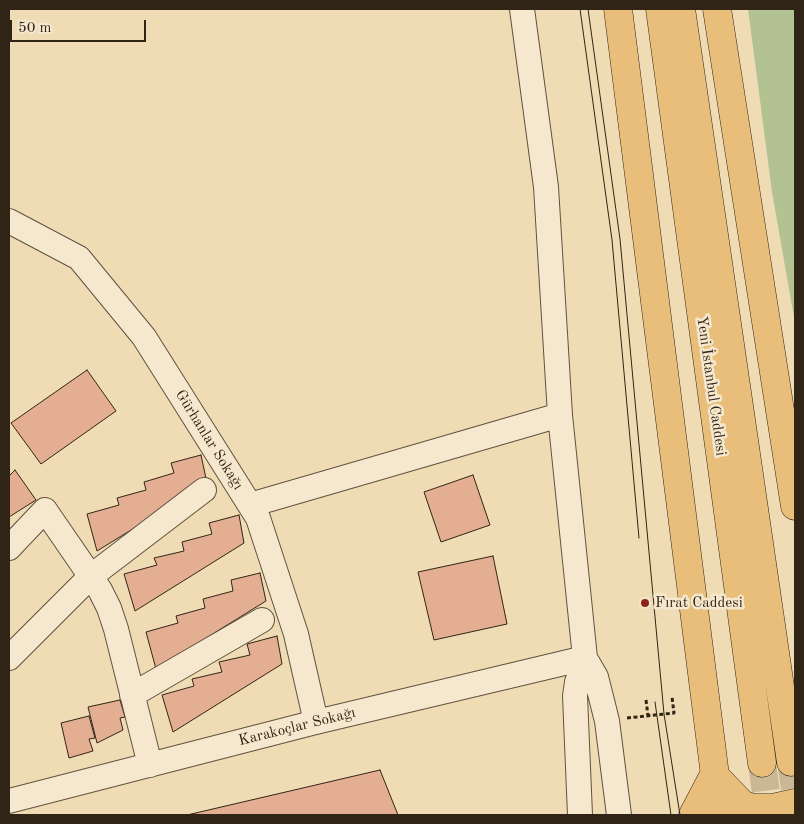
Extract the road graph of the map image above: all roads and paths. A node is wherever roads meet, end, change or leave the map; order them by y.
1 (522, 9) edge
2 (618, 9) edge
3 (660, 9) edge
4 (681, 9) edge
5 (717, 9) edge
6 (9, 220) edge
7 (560, 415) junction
8 (204, 490) dead end
9 (250, 506) junction
10 (795, 506) edge
11 (9, 548) edge
12 (90, 577) junction
13 (262, 620) dead end
14 (9, 658) edge
15 (585, 658) junction
16 (132, 695) junction
17 (672, 697) dead end
18 (646, 700) dead end
19 (648, 716) junction
20 (607, 721) junction
21 (316, 722) junction
22 (791, 762) tunnel mouth
23 (762, 763) tunnel mouth
24 (150, 765) junction
25 (714, 775) junction
26 (11, 802) edge
27 (795, 804) edge
28 (580, 815) edge
29 (619, 815) edge
30 (693, 815) edge
31 (720, 815) edge

1 - 7 street
2 - 25 highway
3 - 23 highway, Yeni İstanbul Caddesi
4 - 22 highway, Yeni İstanbul Caddesi
5 - 10 highway
6 - 9 street, Gürhanlar Sokağı
7 - 9 street
7 - 15 street
8 - 12 street
9 - 21 street, Gürhanlar Sokağı
11 - 12 street
12 - 14 street
12 - 16 street
13 - 16 street
15 - 20 street
15 - 21 street, Karakoçlar Sokağı
15 - 28 street
16 - 24 street
17 - 19 path
18 - 19 path
19 - 20 path
20 - 29 street
21 - 24 street, Karakoçlar Sokağı
24 - 26 street, Karakoçlar Sokağı
25 - 27 highway
25 - 30 highway
25 - 31 highway

